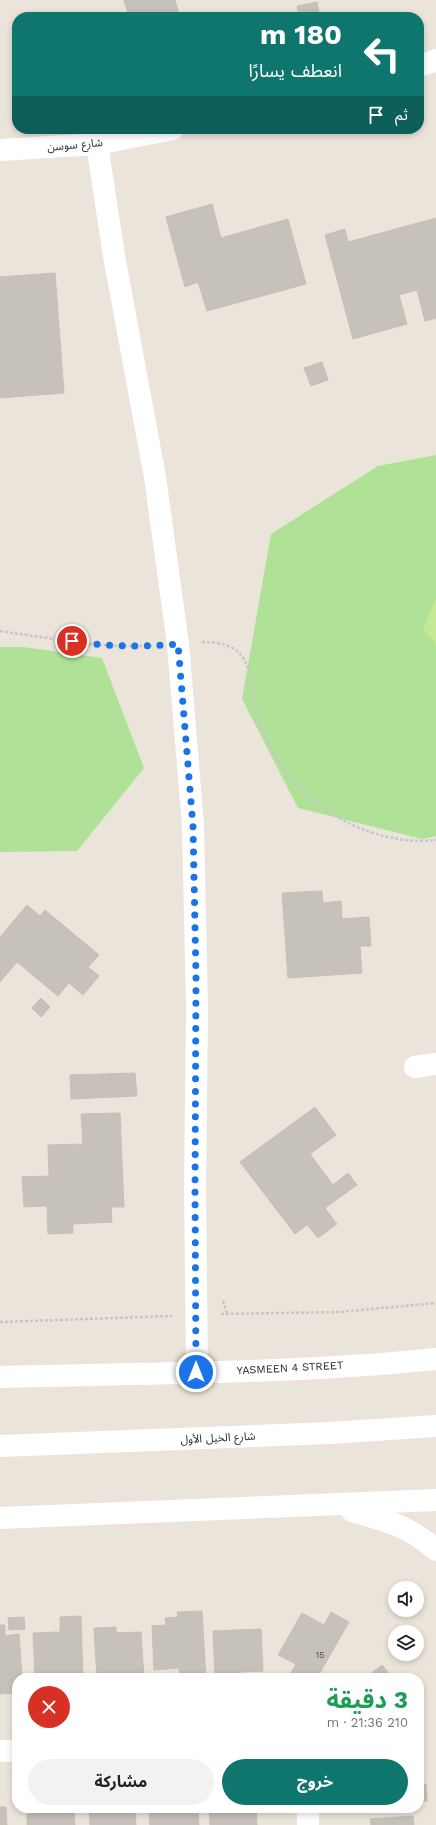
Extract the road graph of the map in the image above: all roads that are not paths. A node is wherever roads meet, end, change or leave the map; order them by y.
1 (436, 60) edge
2 (424, 64) edge
3 (148, 134) edge
4 (97, 144) junction
5 (0, 150) edge
6 (436, 1359) edge
7 (196, 1372) junction
8 (0, 1377) edge
9 (436, 1426) edge
10 (0, 1446) edge
11 (436, 1500) edge
12 (331, 1504) junction
13 (0, 1518) edge
14 (436, 1550) edge
15 (0, 1751) edge
16 (12, 1751) edge
17 (308, 1813) edge
18 (308, 1825) edge

1 - 2 street
3 - 4 street, شارع سوسن
4 - 5 street, شارع سوسن
4 - 7 street
6 - 7 street, YASMEEN 4 STREET
7 - 8 street, YASMEEN 4 STREET
9 - 10 street, شارع الخيل الأول
11 - 12 street
12 - 13 street
12 - 14 street
15 - 16 street
17 - 18 street

